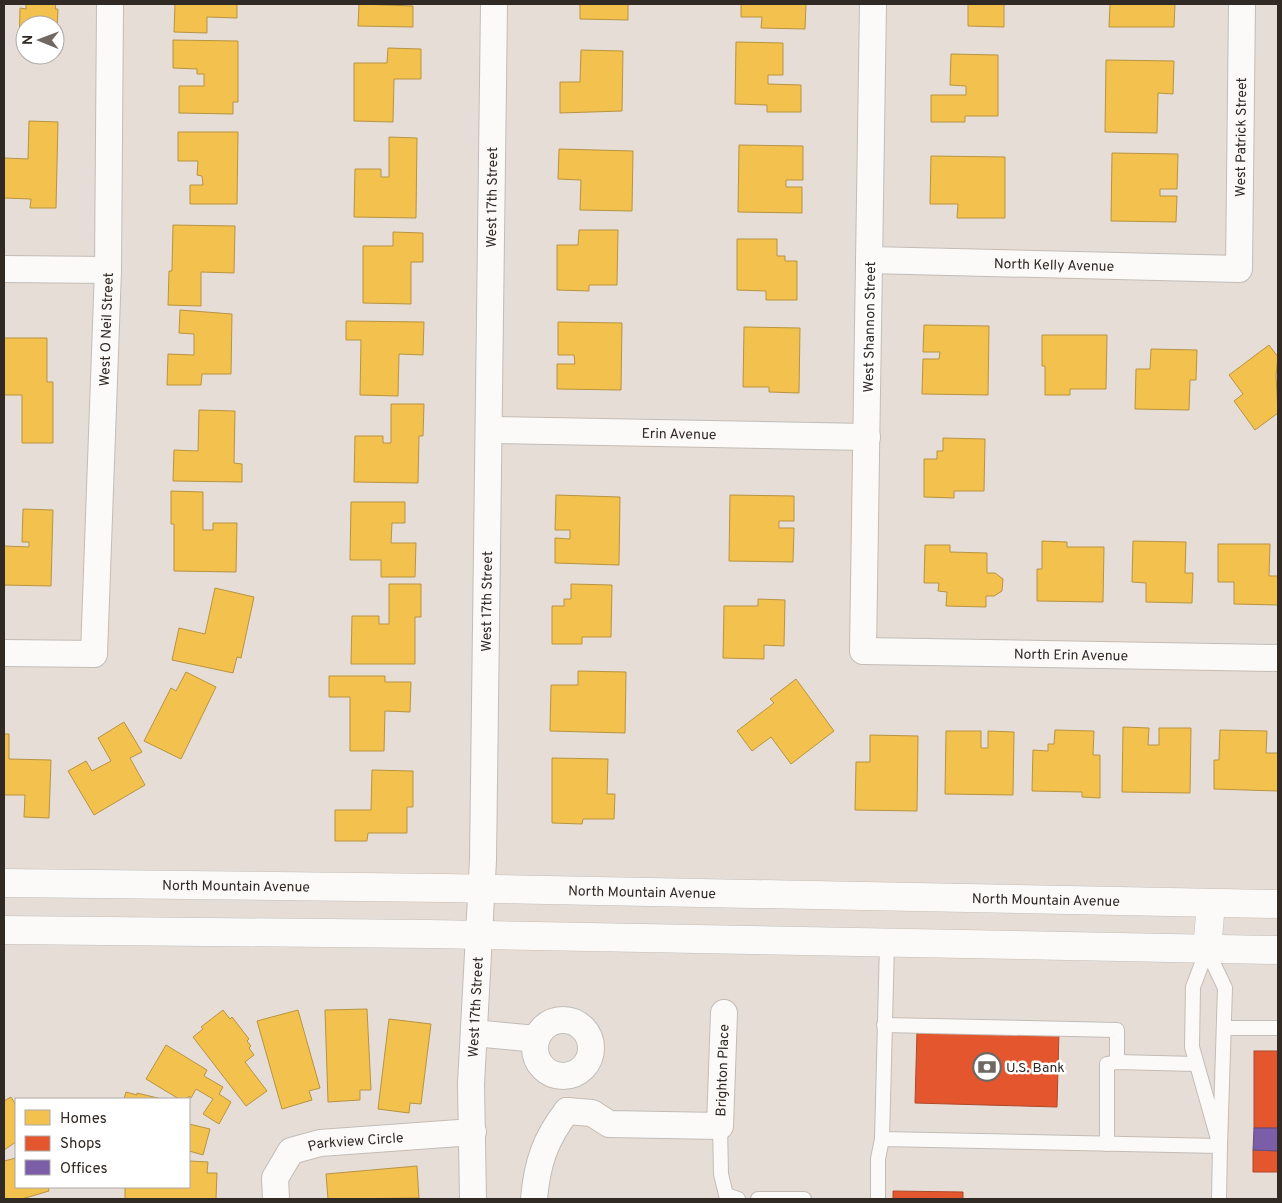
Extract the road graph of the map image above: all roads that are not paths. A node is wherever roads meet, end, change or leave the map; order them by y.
1 (110, 4) edge
2 (494, 4) edge
3 (873, 4) edge
4 (1242, 4) edge
5 (869, 260) junction
6 (4, 269) edge
7 (1239, 269) joint
8 (108, 270) junction
9 (490, 430) junction
10 (867, 437) junction
11 (864, 651) joint
12 (4, 653) edge
13 (1278, 658) edge
14 (4, 883) edge
15 (481, 889) junction
16 (1211, 903) junction
17 (1278, 904) edge
18 (4, 930) edge
19 (480, 935) junction
20 (887, 944) junction
21 (1207, 950) junction
22 (1278, 950) edge
23 (724, 1012) dead end
24 (884, 1025) junction
25 (1225, 1028) junction
26 (1278, 1028) edge
27 (474, 1033) junction
28 (536, 1039) junction
29 (1117, 1062) junction
30 (1196, 1064) junction
31 (565, 1076) junction
32 (567, 1111) junction
33 (720, 1126) junction
34 (473, 1132) junction
35 (882, 1139) junction
36 (1107, 1144) junction
37 (1220, 1146) junction
38 (276, 1199) edge
39 (473, 1199) edge
40 (534, 1199) edge
41 (738, 1199) edge
42 (758, 1199) edge
43 (804, 1199) edge
44 (878, 1199) edge
45 (1219, 1199) edge

1 - 8 street, West O Neil Street
2 - 9 street, West 17th Street
3 - 5 street, West Shannon Street
4 - 7 street, West Patrick Street
5 - 7 street, North Kelly Avenue
5 - 10 street, West Shannon Street
6 - 8 street
8 - 12 street, West O Neil Street
9 - 10 street, Erin Avenue
9 - 15 street, West 17th Street
10 - 11 street, West Shannon Street
11 - 13 street, North Erin Avenue
14 - 15 main road, North Mountain Avenue
15 - 16 main road, North Mountain Avenue
15 - 19 street, West 17th Street
16 - 17 main road, North Mountain Avenue
16 - 21 main road
18 - 19 main road
19 - 20 main road
19 - 27 street, West 17th Street
20 - 21 main road
20 - 24 lane
21 - 22 main road
21 - 25 lane
21 - 30 lane
23 - 33 street, Brighton Place
24 - 29 lane
24 - 35 lane
25 - 26 lane
25 - 37 lane
27 - 28 street
27 - 34 street, West 17th Street
28 - 31 street
28 - 31 street
29 - 30 lane
29 - 36 lane
30 - 37 lane
31 - 32 street
32 - 33 street
32 - 40 street
33 - 41 lane
34 - 38 street, Parkview Circle
34 - 39 street, West 17th Street
35 - 36 lane
35 - 44 lane
36 - 37 lane
37 - 45 lane
42 - 43 lane

